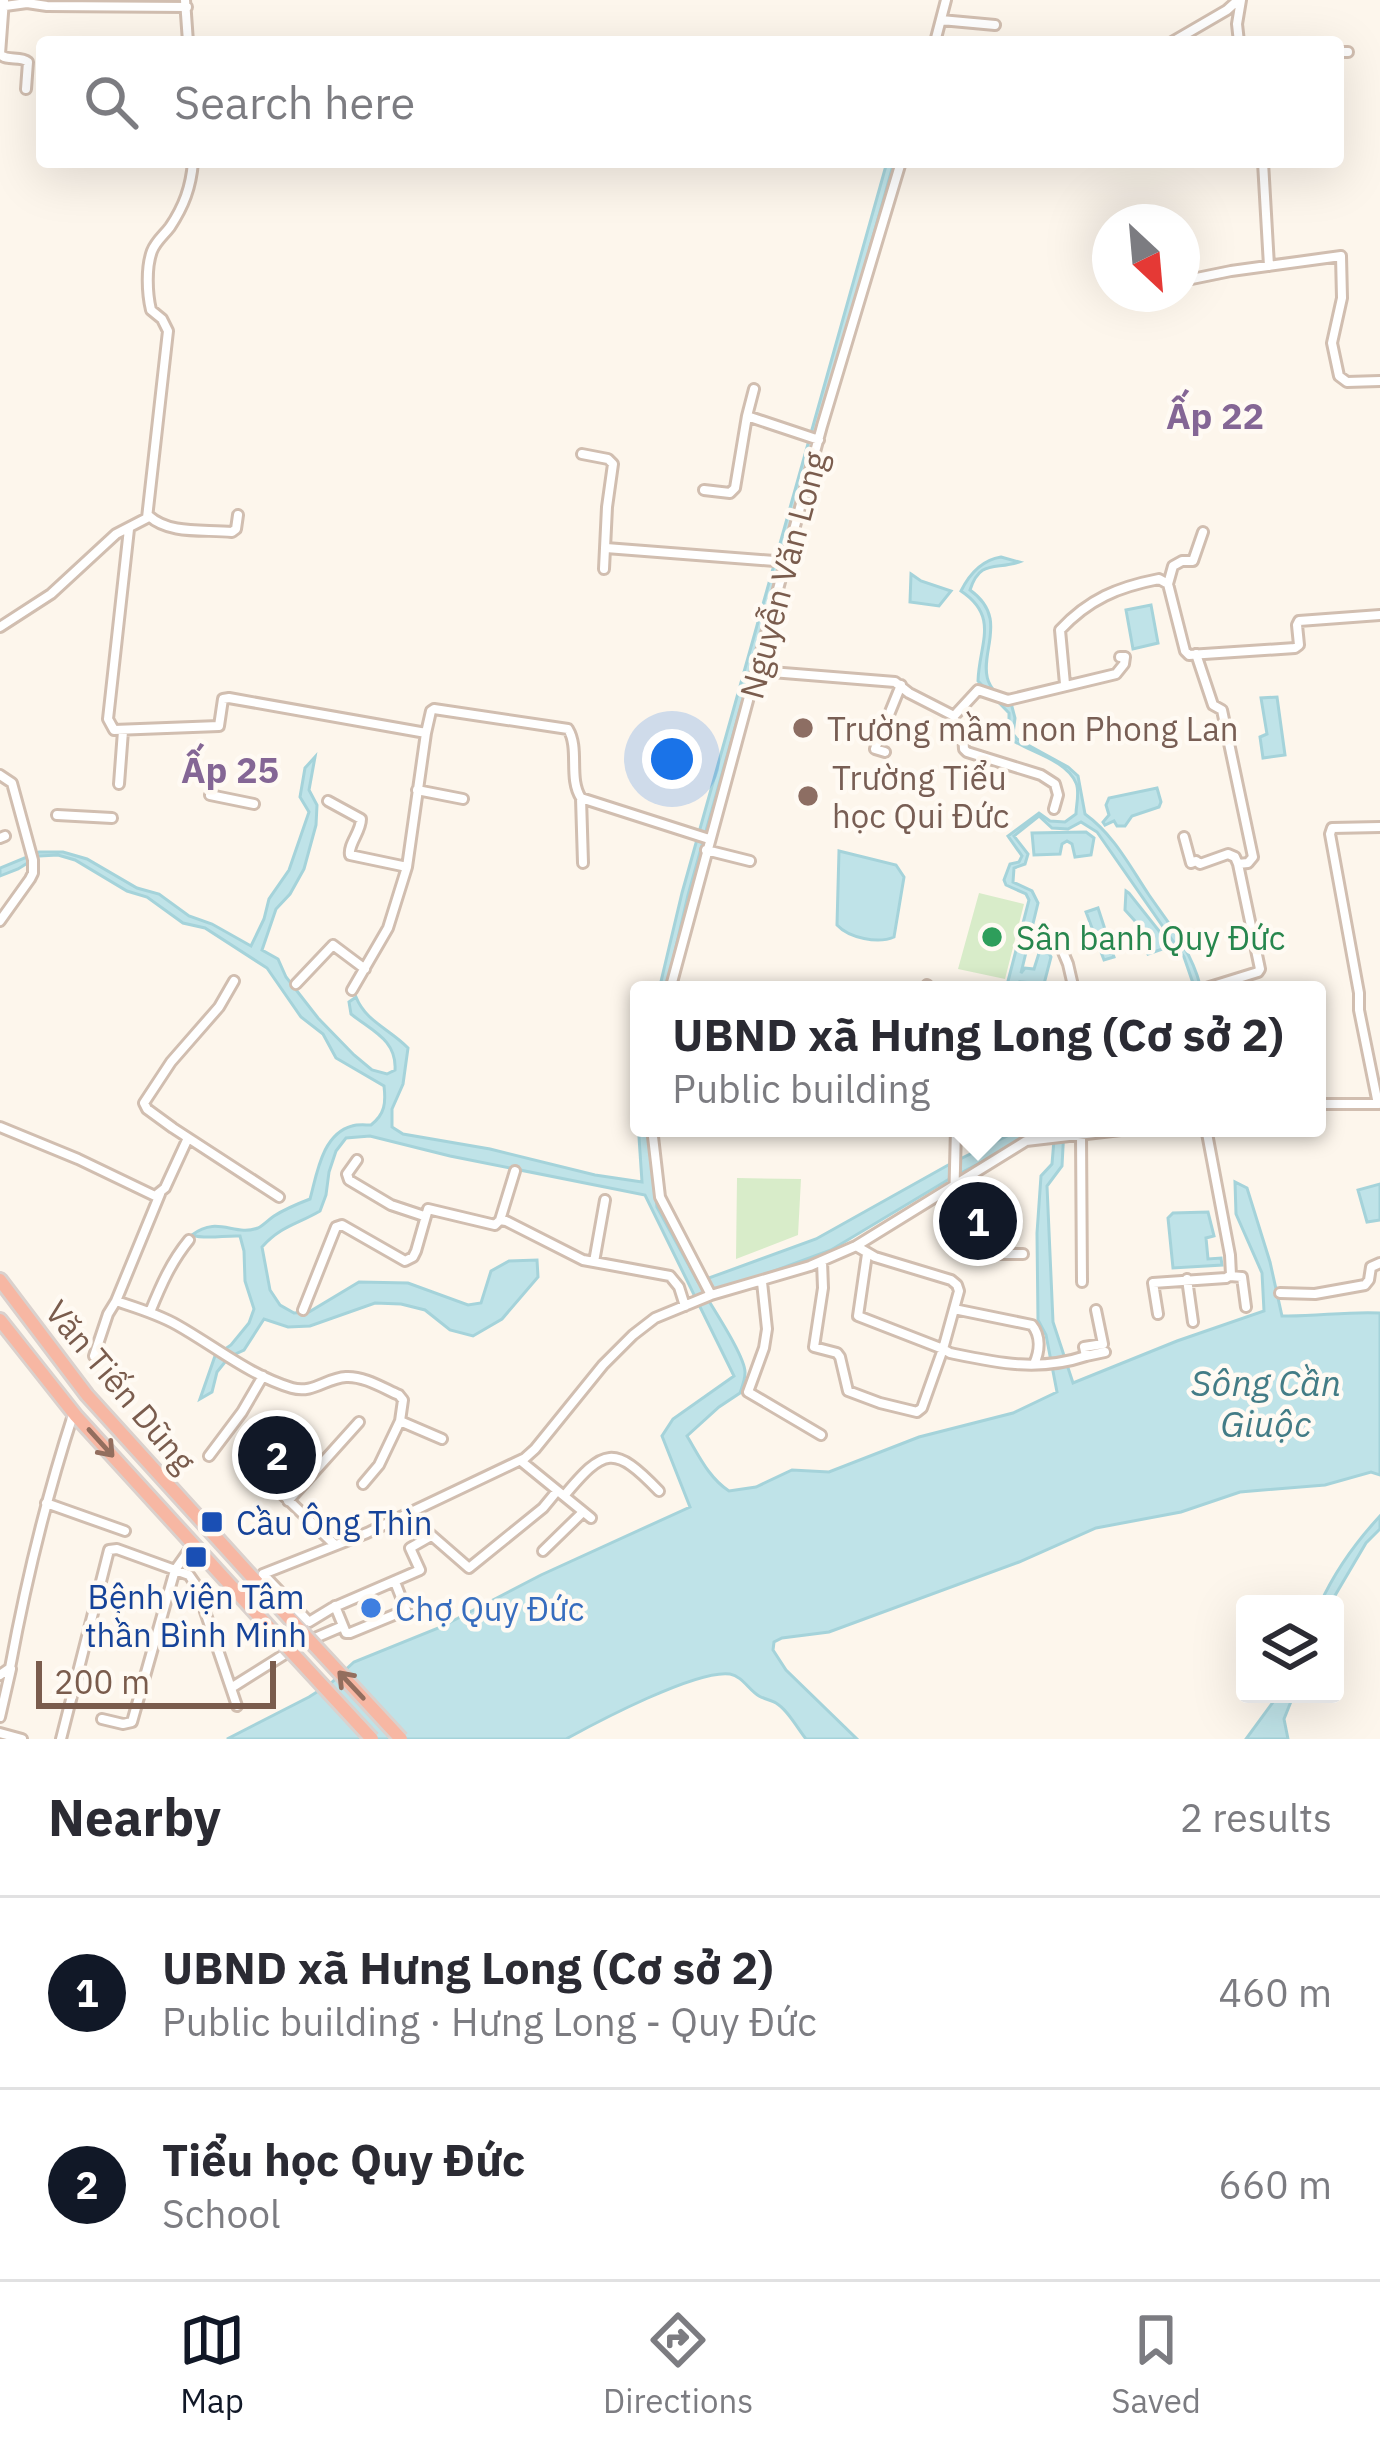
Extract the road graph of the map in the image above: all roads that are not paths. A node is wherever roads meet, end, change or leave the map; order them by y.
1 (946, 0) edge
2 (1239, 0) edge
3 (4, 3) edge
4 (186, 3) edge
5 (941, 20) junction
6 (995, 25) dead end
7 (188, 36) edge
8 (937, 36) edge
9 (1182, 36) edge
10 (1238, 36) edge
11 (26, 89) dead end
12 (192, 168) edge
13 (899, 168) edge
14 (1263, 168) edge
15 (1269, 266) junction
16 (1200, 278) edge
17 (1380, 381) edge
18 (754, 389) dead end
19 (747, 416) junction
20 (819, 440) junction
21 (582, 454) dead end
22 (704, 490) dead end
23 (148, 515) junction
24 (238, 515) dead end
25 (130, 529) junction
26 (1203, 532) dead end
27 (606, 548) junction
28 (787, 562) junction
29 (604, 568) dead end
30 (1168, 584) junction
31 (1380, 615) edge
32 (0, 627) edge
33 (1196, 654) junction
34 (1120, 657) dead end
35 (758, 671) junction
36 (1065, 684) junction
37 (901, 685) junction
38 (954, 716) junction
39 (123, 731) junction
40 (426, 733) junction
41 (885, 752) dead end
42 (0, 775) edge
43 (119, 784) dead end
44 (417, 790) junction
45 (210, 795) dead end
46 (581, 798) junction
47 (464, 799) dead end
48 (328, 801) dead end
49 (254, 804) dead end
50 (1054, 808) dead end
51 (57, 815) dead end
52 (112, 818) dead end
53 (1380, 827) edge
54 (1184, 837) dead end
55 (708, 844) junction
56 (750, 861) dead end
57 (584, 863) dead end
58 (1238, 864) junction
59 (407, 868) junction
60 (0, 921) edge
61 (1058, 940) dead end
62 (365, 969) junction
63 (234, 981) dead end
64 (672, 981) edge
65 (1072, 981) edge
66 (1229, 981) edge
67 (296, 984) dead end
68 (352, 990) dead end
69 (1326, 1103) edge
70 (1379, 1104) edge
71 (0, 1127) edge
72 (653, 1137) edge
73 (956, 1137) edge
74 (1054, 1137) edge
75 (1088, 1137) edge
76 (1208, 1137) edge
77 (188, 1138) junction
78 (357, 1160) dead end
79 (515, 1171) dead end
80 (957, 1184) junction
81 (160, 1194) junction
82 (279, 1197) dead end
83 (605, 1200) dead end
84 (424, 1216) junction
85 (500, 1220) junction
86 (189, 1240) dead end
87 (856, 1246) junction
88 (867, 1254) junction
89 (1023, 1254) dead end
90 (822, 1261) junction
91 (594, 1262) junction
92 (1380, 1263) edge
93 (1230, 1276) junction
94 (1187, 1279) junction
95 (0, 1280) edge
96 (762, 1282) junction
97 (1082, 1282) dead end
98 (1280, 1293) dead end
99 (710, 1296) junction
100 (116, 1301) junction
101 (685, 1306) junction
102 (1246, 1307) dead end
103 (954, 1309) junction
104 (303, 1310) dead end
105 (1096, 1310) dead end
106 (150, 1312) junction
107 (1158, 1314) dead end
108 (0, 1320) edge
109 (1193, 1322) dead end
110 (943, 1349) junction
111 (1105, 1352) dead end
112 (94, 1356) dead end
113 (1086, 1356) junction
114 (1034, 1366) junction
115 (263, 1376) junction
116 (74, 1413) junction
117 (400, 1421) junction
118 (359, 1422) dead end
119 (821, 1435) dead end
120 (442, 1439) dead end
121 (209, 1456) dead end
122 (521, 1460) junction
123 (249, 1462) dead end
124 (363, 1484) dead end
125 (659, 1491) dead end
126 (561, 1493) junction
127 (288, 1501) junction
128 (46, 1503) junction
129 (407, 1514) junction
130 (125, 1532) dead end
131 (431, 1536) junction
132 (193, 1544) junction
133 (335, 1545) junction
134 (542, 1551) dead end
135 (175, 1570) junction
136 (395, 1582) junction
137 (335, 1606) junction
138 (343, 1626) junction
139 (10, 1667) junction
140 (0, 1675) edge
141 (231, 1688) junction
142 (237, 1706) dead end
143 (0, 1717) edge
144 (102, 1719) dead end
145 (0, 1733) edge
146 (22, 1739) edge
147 (61, 1739) edge
148 (373, 1739) edge
149 (401, 1739) edge

1 - 5 street
2 - 9 street
2 - 10 street
3 - 4 street
3 - 11 street
4 - 7 street
5 - 6 street
5 - 8 street
12 - 23 street
13 - 20 street, Nguyễn Văn Long
14 - 15 street
15 - 16 street
15 - 17 street
18 - 19 street
19 - 20 street
19 - 22 street
20 - 28 street, Nguyễn Văn Long
21 - 27 street
23 - 24 street
23 - 25 street
25 - 32 street
25 - 39 street
26 - 30 street
27 - 28 street
27 - 29 street
28 - 35 street, Nguyễn Văn Long
30 - 33 street
30 - 36 street
31 - 33 street
33 - 58 street
34 - 36 street
35 - 37 street
35 - 55 street, Nguyễn Văn Long
36 - 38 street
37 - 38 street
37 - 41 street
38 - 50 street
39 - 40 street
39 - 43 street
40 - 44 street
40 - 46 street
42 - 60 street
44 - 47 street
44 - 59 street
45 - 49 street
46 - 55 street
46 - 57 street
48 - 59 street
51 - 52 street
53 - 70 street
54 - 58 street
55 - 56 street
55 - 64 street, Nguyễn Văn Long
58 - 66 street
59 - 62 street
61 - 65 street
62 - 67 street
62 - 68 street
63 - 77 street
69 - 70 street
71 - 81 street
72 - 99 street
73 - 80 street
74 - 80 street
75 - 97 street
76 - 93 street
77 - 81 street
77 - 82 street
78 - 84 street
79 - 85 street
80 - 87 street
80 - 89 street
81 - 100 street
83 - 91 street
84 - 85 street
84 - 104 street
85 - 91 street
86 - 106 street
87 - 88 street
87 - 90 street
88 - 103 street
88 - 110 street
90 - 96 street
90 - 110 street
91 - 101 street
92 - 98 street
93 - 94 street
93 - 102 street
94 - 107 street
94 - 109 street
149 -> 95 highway, Văn Tiến Dũng, bridge
96 - 99 street
96 - 119 street
99 - 101 street
100 - 106 street
100 - 112 street
101 - 122 street
103 - 110 street
103 - 114 street
105 - 113 street
106 - 115 street
108 - 116 highway, Văn Tiến Dũng
110 - 114 street
111 - 113 street
113 - 114 street
115 - 117 street
115 - 121 street
116 - 128 street
116 -> 132 highway, Văn Tiến Dũng
117 - 120 street
117 - 124 street
118 - 127 street
122 - 126 street
122 - 129 street
123 - 127 street
125 - 126 street
126 - 131 street
126 - 134 street
127 - 133 street
128 - 130 street
128 - 139 street
129 - 131 street
129 - 133 street
131 - 136 street
132 - 135 street
132 - 148 highway, Văn Tiến Dũng, bridge
133 - 137 street
135 - 141 street
135 - 144 street
135 - 147 street
136 - 137 street
136 - 138 street
137 - 138 street
138 - 141 street
139 - 140 street
139 - 143 street
141 - 142 street
145 - 146 street

